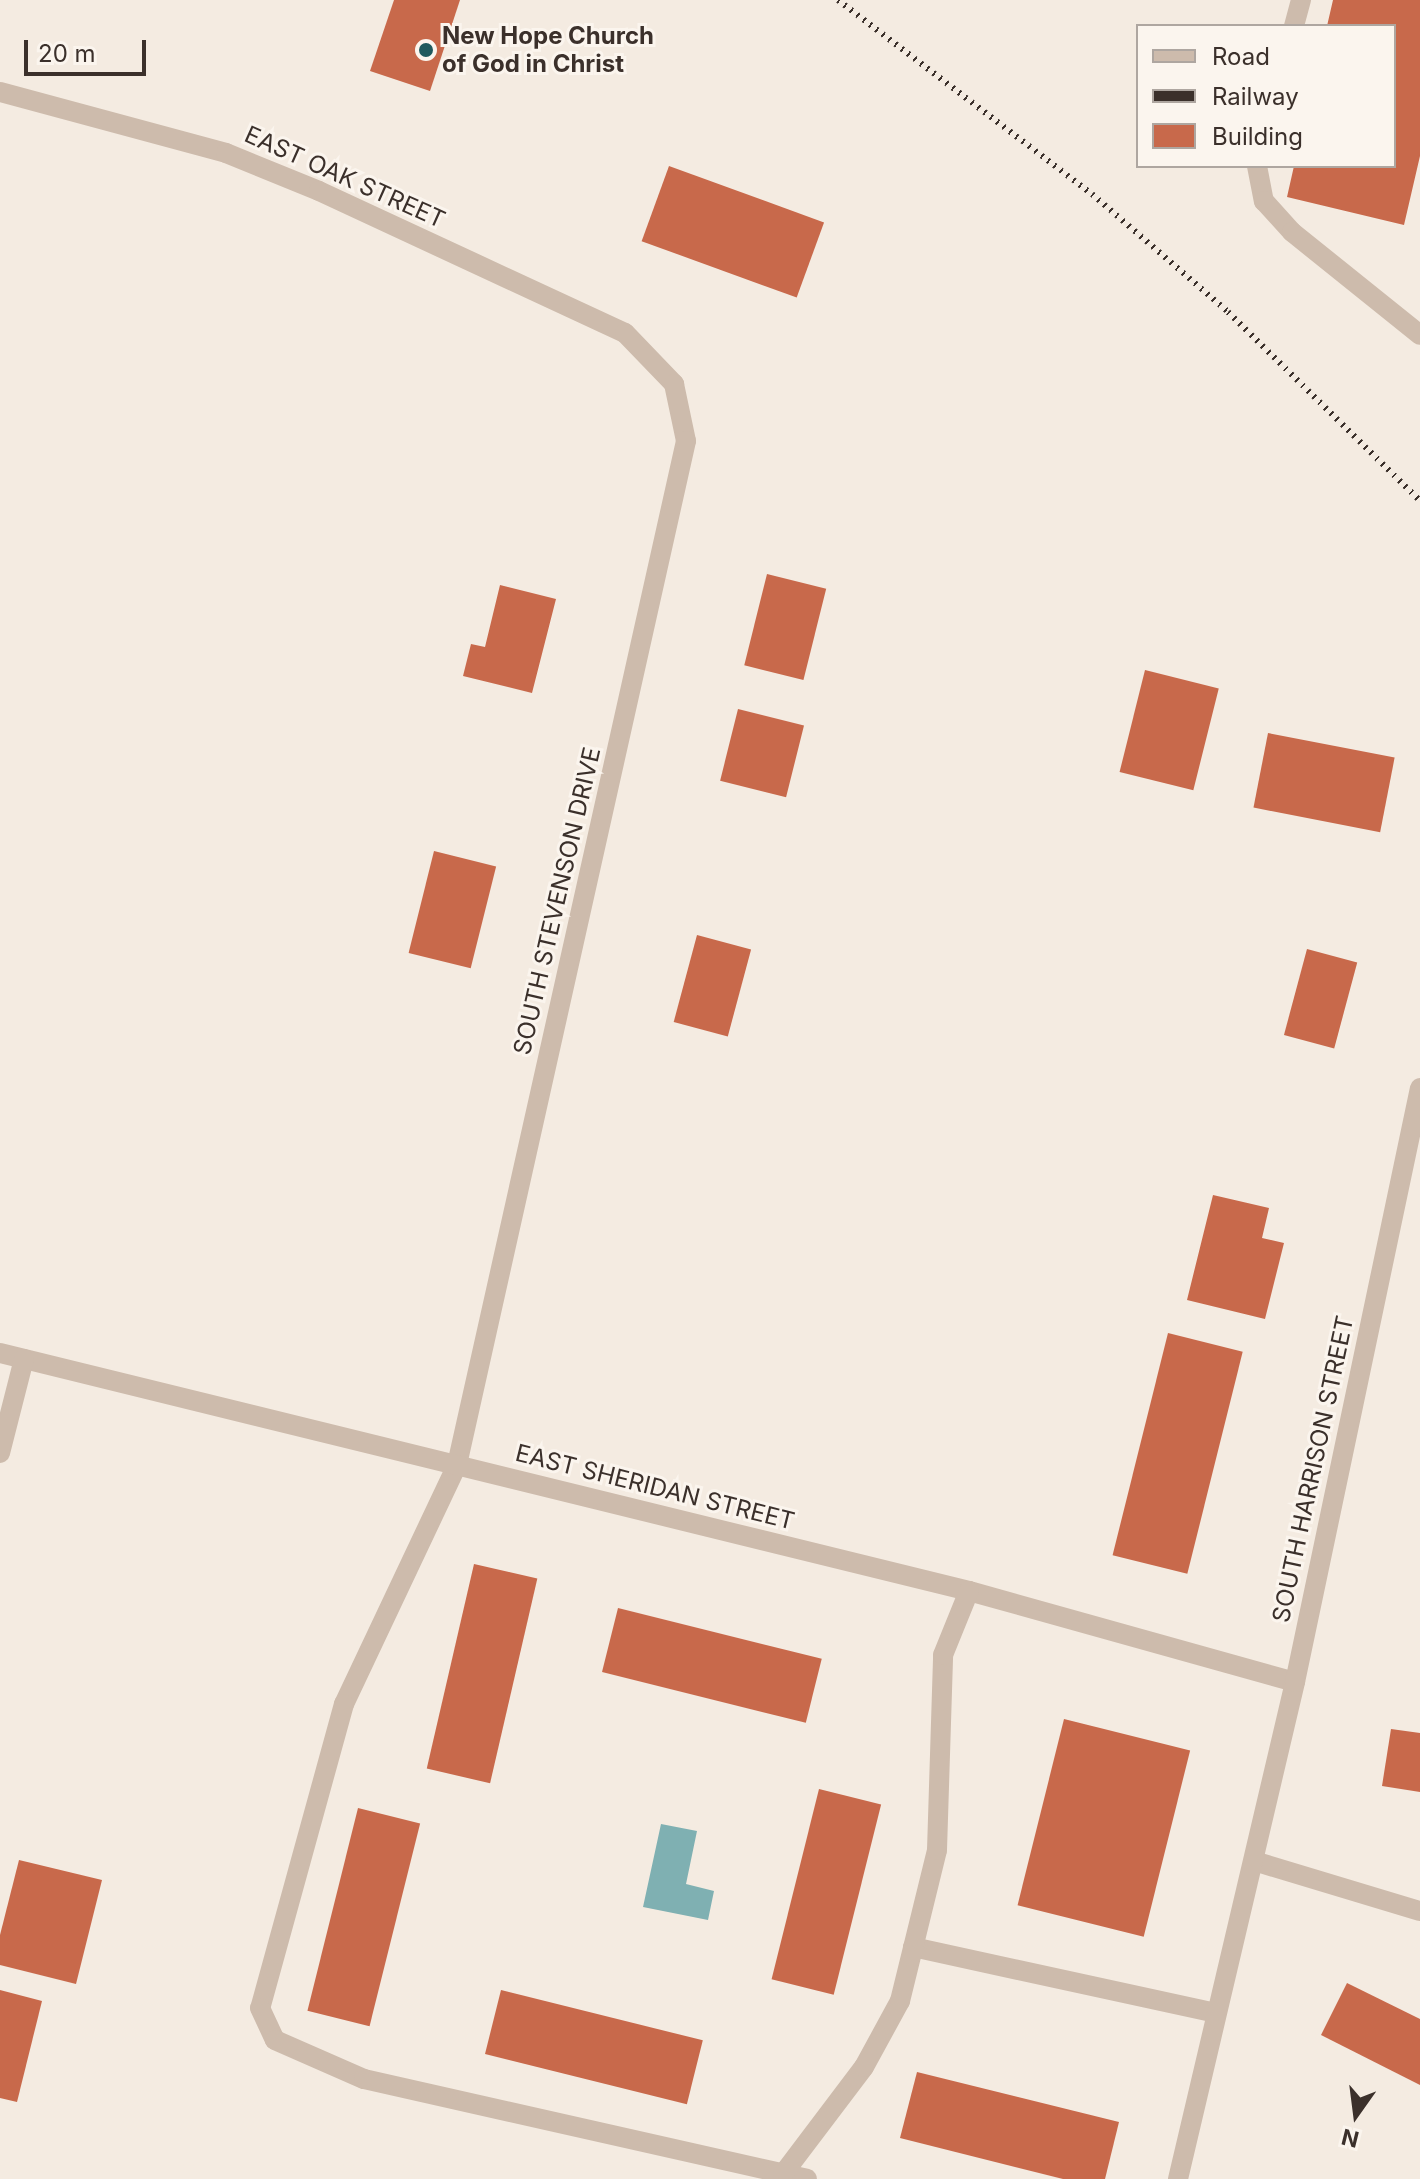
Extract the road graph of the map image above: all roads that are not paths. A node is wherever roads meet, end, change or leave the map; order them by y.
1 (1301, 0) edge
2 (1295, 24) edge
3 (0, 92) edge
4 (1257, 168) edge
5 (1420, 335) edge
6 (648, 357) joint
7 (1420, 1088) edge
8 (0, 1353) edge
9 (24, 1359) junction
10 (0, 1453) edge
11 (457, 1465) junction
12 (969, 1591) junction
13 (1295, 1682) junction
14 (1254, 1861) junction
15 (1420, 1911) edge
16 (913, 1947) junction
17 (1215, 2013) junction
18 (783, 2174) junction
19 (807, 2179) edge
20 (1178, 2179) edge

1 - 2 street
3 - 6 street, EAST OAK STREET
4 - 5 street
6 - 11 street, SOUTH STEVENSON DRIVE
7 - 13 street, SOUTH HARRISON STREET
8 - 9 street, EAST SHERIDAN STREET
9 - 10 street
9 - 11 street, EAST SHERIDAN STREET
11 - 12 street, EAST SHERIDAN STREET
11 - 18 street, SOUTH STEVENSON DRIVE
12 - 13 street, EAST SHERIDAN STREET
12 - 16 street
13 - 14 street, SOUTH HARRISON STREET
14 - 15 street
14 - 17 street, SOUTH HARRISON STREET
16 - 17 street
16 - 18 street
17 - 20 street, SOUTH HARRISON STREET
18 - 19 street, SOUTH STEVENSON DRIVE

